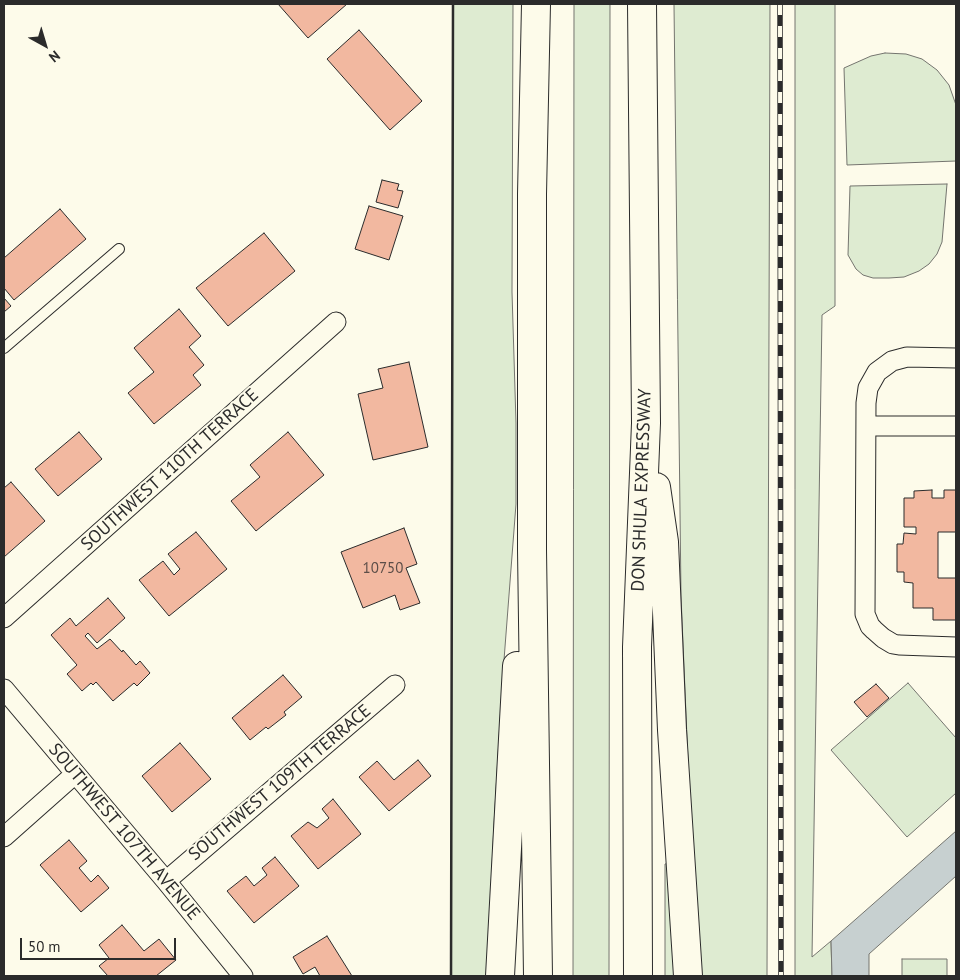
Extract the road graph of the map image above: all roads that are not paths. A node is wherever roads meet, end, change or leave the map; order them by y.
1 (536, 4) edge
2 (642, 4) edge
3 (119, 249) dead end
4 (336, 322) dead end
5 (4, 348) edge
6 (956, 358) edge
7 (646, 423) junction
8 (866, 426) junction
9 (956, 426) edge
10 (532, 550) junction
11 (4, 618) edge
12 (956, 647) edge
13 (395, 685) dead end
14 (4, 689) edge
15 (75, 774) junction
16 (4, 836) edge
17 (166, 881) junction
18 (243, 976) edge
19 (500, 976) edge
20 (538, 976) edge
21 (638, 976) edge
22 (688, 976) edge

1 - 10 highway
2 - 7 highway, DON SHULA EXPRESSWAY
3 - 5 lane
4 - 11 street, SOUTHWEST 110TH TERRACE
6 - 8 street
7 - 21 highway, DON SHULA EXPRESSWAY
7 - 22 highway
8 - 9 street
8 - 12 street
10 - 19 highway
10 - 20 highway
13 - 17 street, SOUTHWEST 109TH TERRACE
14 - 15 street, SOUTHWEST 107TH AVENUE
15 - 16 street
15 - 17 street, SOUTHWEST 107TH AVENUE
17 - 18 street, SOUTHWEST 107TH AVENUE

